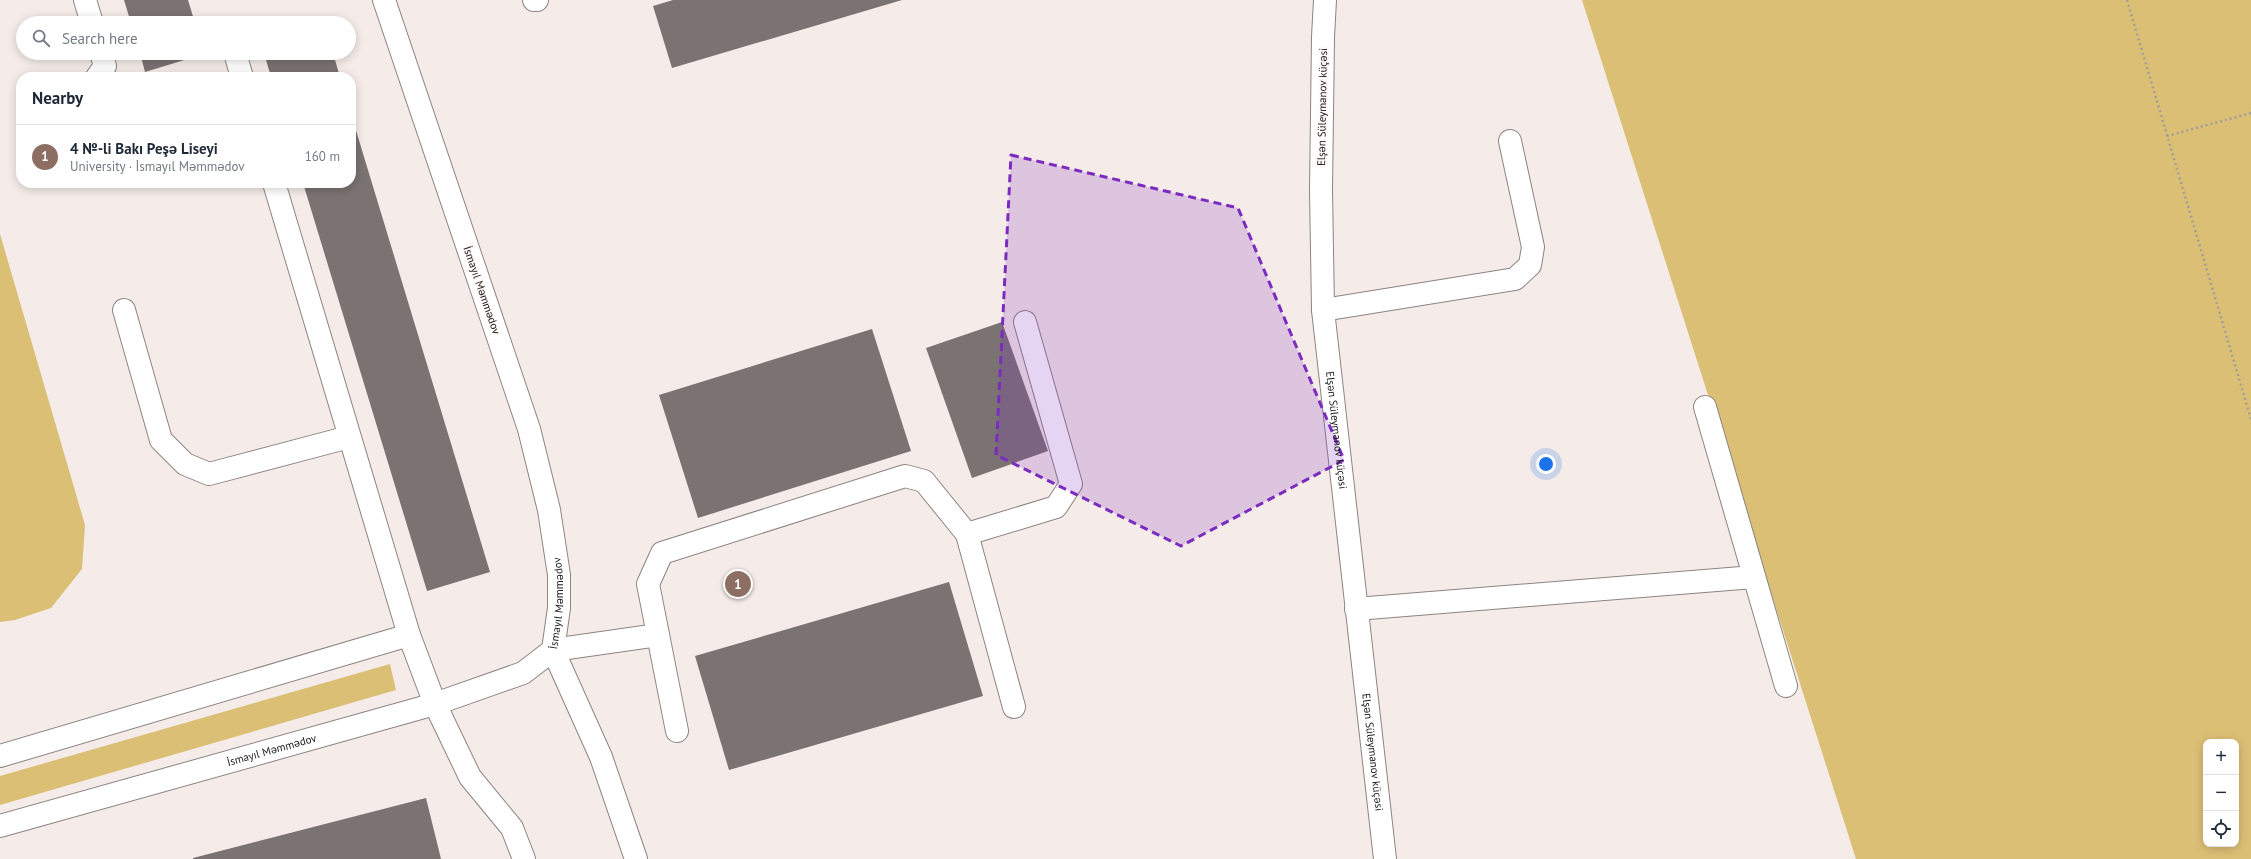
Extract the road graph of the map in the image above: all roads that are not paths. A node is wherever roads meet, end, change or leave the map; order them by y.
1 (85, 0) edge
2 (384, 0) edge
3 (1325, 0) edge
4 (90, 16) edge
5 (103, 60) edge
6 (237, 60) edge
7 (101, 72) edge
8 (241, 72) edge
9 (1510, 141) dead end
10 (275, 188) edge
11 (124, 310) dead end
12 (1323, 310) junction
13 (1025, 322) dead end
14 (1705, 407) dead end
15 (349, 437) junction
16 (967, 534) junction
17 (1754, 577) junction
18 (1356, 609) junction
19 (409, 635) junction
20 (658, 635) junction
21 (553, 650) junction
22 (1786, 686) dead end
23 (435, 704) junction
24 (1014, 707) dead end
25 (677, 730) dead end
26 (0, 756) edge
27 (0, 826) edge
28 (524, 859) edge
29 (636, 859) edge
30 (1385, 859) edge

1 - 4 street
2 - 21 street, İsmayıl Məmmədov
3 - 12 street, Elşən Süleymanov küçəsi
5 - 7 street
6 - 8 street
9 - 12 street
10 - 15 street
11 - 15 street
12 - 18 street, Elşən Süleymanov küçəsi
13 - 16 street
14 - 17 street
15 - 19 street
16 - 20 street
16 - 24 street
17 - 18 street
17 - 22 street
18 - 30 street, Elşən Süleymanov küçəsi
19 - 23 street
19 - 26 street
20 - 21 street
20 - 25 street
21 - 23 street, İsmayıl Məmmədov
21 - 29 street
23 - 27 street, İsmayıl Məmmədov
23 - 28 street

